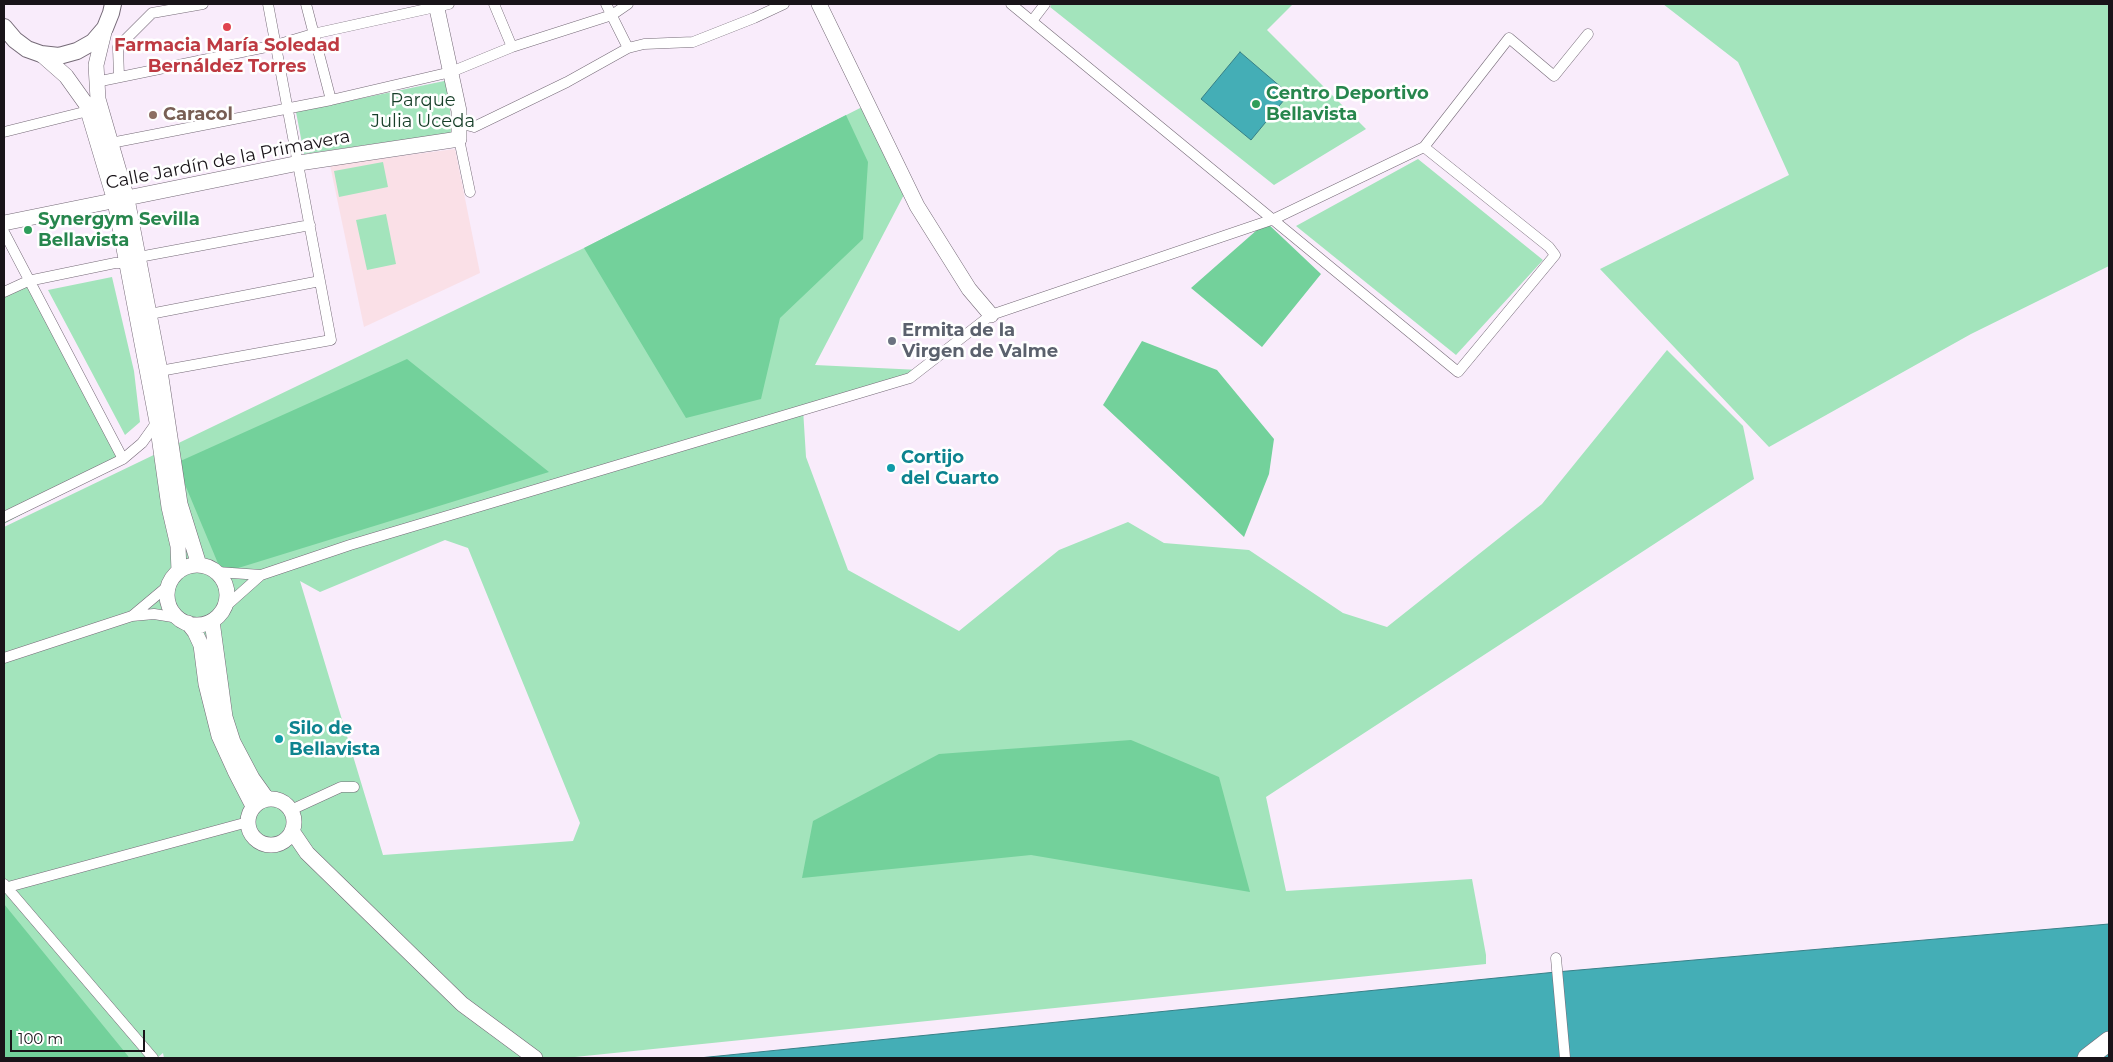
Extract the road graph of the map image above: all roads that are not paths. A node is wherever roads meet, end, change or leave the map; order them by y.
1 (203, 4) edge
2 (268, 4) edge
3 (306, 4) edge
4 (494, 4) edge
5 (606, 4) edge
6 (628, 4) edge
7 (784, 4) edge
8 (819, 4) edge
9 (1011, 4) edge
10 (1045, 4) edge
11 (441, 5) edge
12 (113, 12) edge
13 (612, 15) junction
14 (1032, 21) junction
15 (4, 27) edge
16 (313, 34) junction
17 (1588, 34) dead end
18 (9, 41) edge
19 (276, 45) junction
20 (512, 47) junction
21 (628, 48) junction
22 (41, 54) junction
23 (451, 72) junction
24 (119, 76) junction
25 (96, 82) junction
26 (331, 100) junction
27 (288, 107) junction
28 (88, 111) junction
29 (459, 117) junction
30 (4, 132) edge
31 (459, 139) junction
32 (111, 143) junction
33 (1424, 147) junction
34 (299, 163) junction
35 (470, 192) dead end
36 (121, 200) junction
37 (1274, 220) junction
38 (4, 223) edge
39 (310, 225) junction
40 (4, 232) edge
41 (133, 260) junction
42 (28, 281) junction
43 (320, 281) junction
44 (4, 292) edge
45 (150, 314) junction
46 (991, 315) junction
47 (154, 370) junction
48 (157, 422) junction
49 (123, 459) junction
50 (4, 517) edge
51 (199, 565) junction
52 (179, 571) junction
53 (216, 572) junction
54 (261, 576) junction
55 (169, 585) junction
56 (225, 607) junction
57 (132, 616) junction
58 (183, 621) junction
59 (212, 621) junction
60 (4, 658) edge
61 (354, 787) dead end
62 (267, 799) junction
63 (253, 806) junction
64 (291, 810) junction
65 (248, 822) junction
66 (287, 836) junction
67 (6, 885) edge
68 (1556, 958) dead end
69 (2109, 1041) edge
70 (153, 1058) edge
71 (535, 1058) edge
72 (1566, 1058) edge
73 (2087, 1058) edge

1 - 24 street
2 - 19 street
3 - 16 street
4 - 20 street
5 - 13 street
6 - 13 street
7 - 21 street
8 - 46 street
9 - 14 street
10 - 14 street
11 - 16 street
11 - 23 street
12 - 22 main road
12 - 25 street
13 - 20 street
13 - 21 street
14 - 37 street
15 - 18 main road
16 - 19 street
16 - 26 street
17 - 33 street
18 - 22 main road
19 - 24 street
19 - 27 street
20 - 23 street
21 - 29 street
22 - 28 street
23 - 26 street
23 - 29 street
24 - 25 street
25 - 32 street
26 - 27 street
27 - 32 street
27 - 34 street
28 - 30 street
28 - 36 street
29 - 31 street
31 - 34 street, Calle Jardín de la Primavera
31 - 35 street
32 - 36 street
33 - 37 street
33 - 37 street
34 - 36 street, Calle Jardín de la Primavera
34 - 39 street
36 - 38 street, Calle Jardín de la Primavera
36 - 41 street
37 - 46 street
39 - 41 street
39 - 43 street
40 - 42 street
41 - 42 street
41 - 45 street
41 - 47 street
42 - 44 street
42 - 49 street
43 - 45 street
43 - 47 street
45 - 47 street
46 - 54 street
47 - 48 street
47 - 51 street
48 - 49 street
48 - 52 street
49 - 50 street
51 - 52 street
51 - 53 street
52 - 55 street
53 - 54 street
53 - 56 street
54 - 56 street
55 - 57 street
55 - 58 street
56 - 59 street
57 - 58 street
57 - 60 street
58 - 59 street
58 - 63 street
59 - 62 street
61 - 64 street
62 - 63 street
62 - 64 street
63 - 65 street
64 - 66 street
65 - 66 street
65 - 67 street
66 - 71 street
67 - 70 street
68 - 72 street
69 - 73 highway

